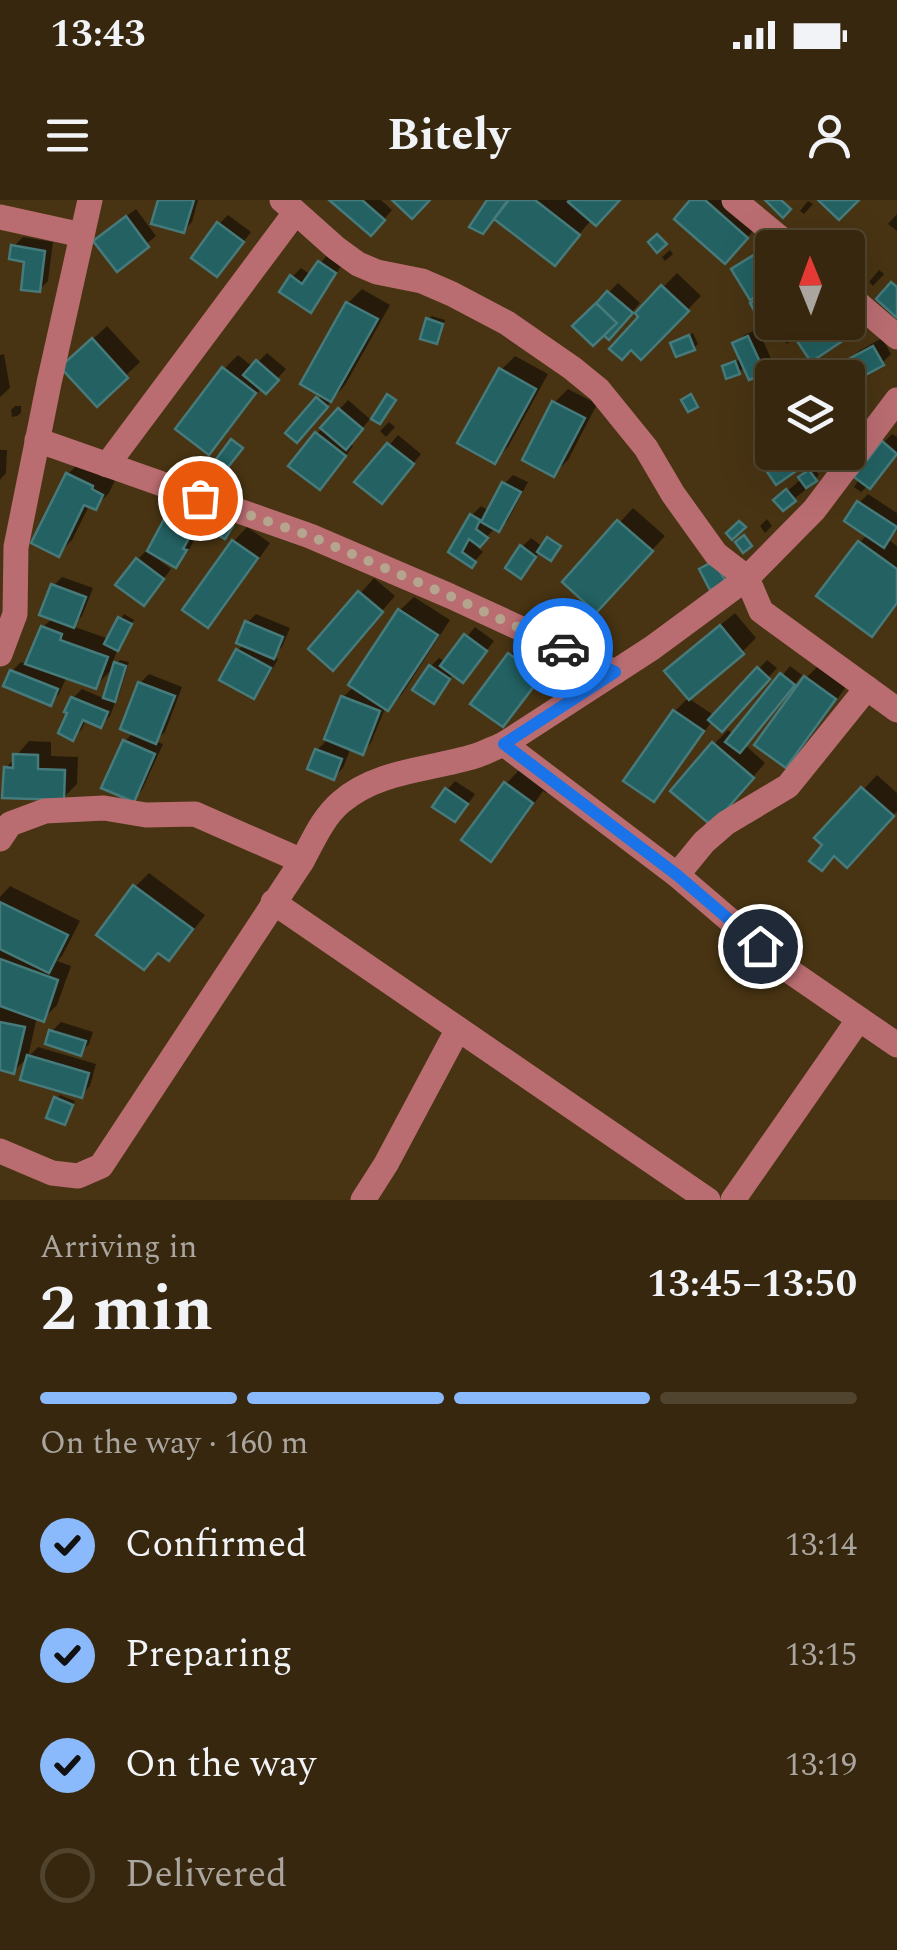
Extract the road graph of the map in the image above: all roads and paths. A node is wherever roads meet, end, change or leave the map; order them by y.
1 (90, 200) edge
2 (734, 200) edge
3 (289, 206) edge
4 (0, 217) edge
5 (770, 230) edge
6 (82, 235) junction
7 (865, 310) edge
8 (897, 337) edge
9 (897, 400) edge
10 (37, 440) junction
11 (108, 466) junction
12 (747, 578) junction
13 (7, 612) edge
14 (0, 654) edge
15 (615, 672) junction
16 (867, 688) junction
17 (897, 710) edge
18 (504, 744) junction
19 (0, 839) edge
20 (302, 861) junction
21 (677, 875) junction
22 (273, 902) junction
23 (859, 1019) junction
24 (458, 1029) junction
25 (897, 1045) edge
26 (0, 1151) edge
27 (364, 1200) edge
28 (708, 1200) edge
29 (733, 1200) edge

1 - 6 street
2 - 5 street
3 - 11 street
3 - 12 street
4 - 6 street
6 - 10 street
7 - 8 street
9 - 12 street
10 - 11 street
10 - 13 street
11 - 15 street
12 - 15 street
12 - 16 street
13 - 14 street
15 - 18 street
16 - 17 street
16 - 21 street
18 - 20 street
18 - 21 street
19 - 20 street
20 - 22 street
21 - 23 street
22 - 24 street
22 - 26 street
23 - 25 street
23 - 29 street
24 - 27 street
24 - 28 street

